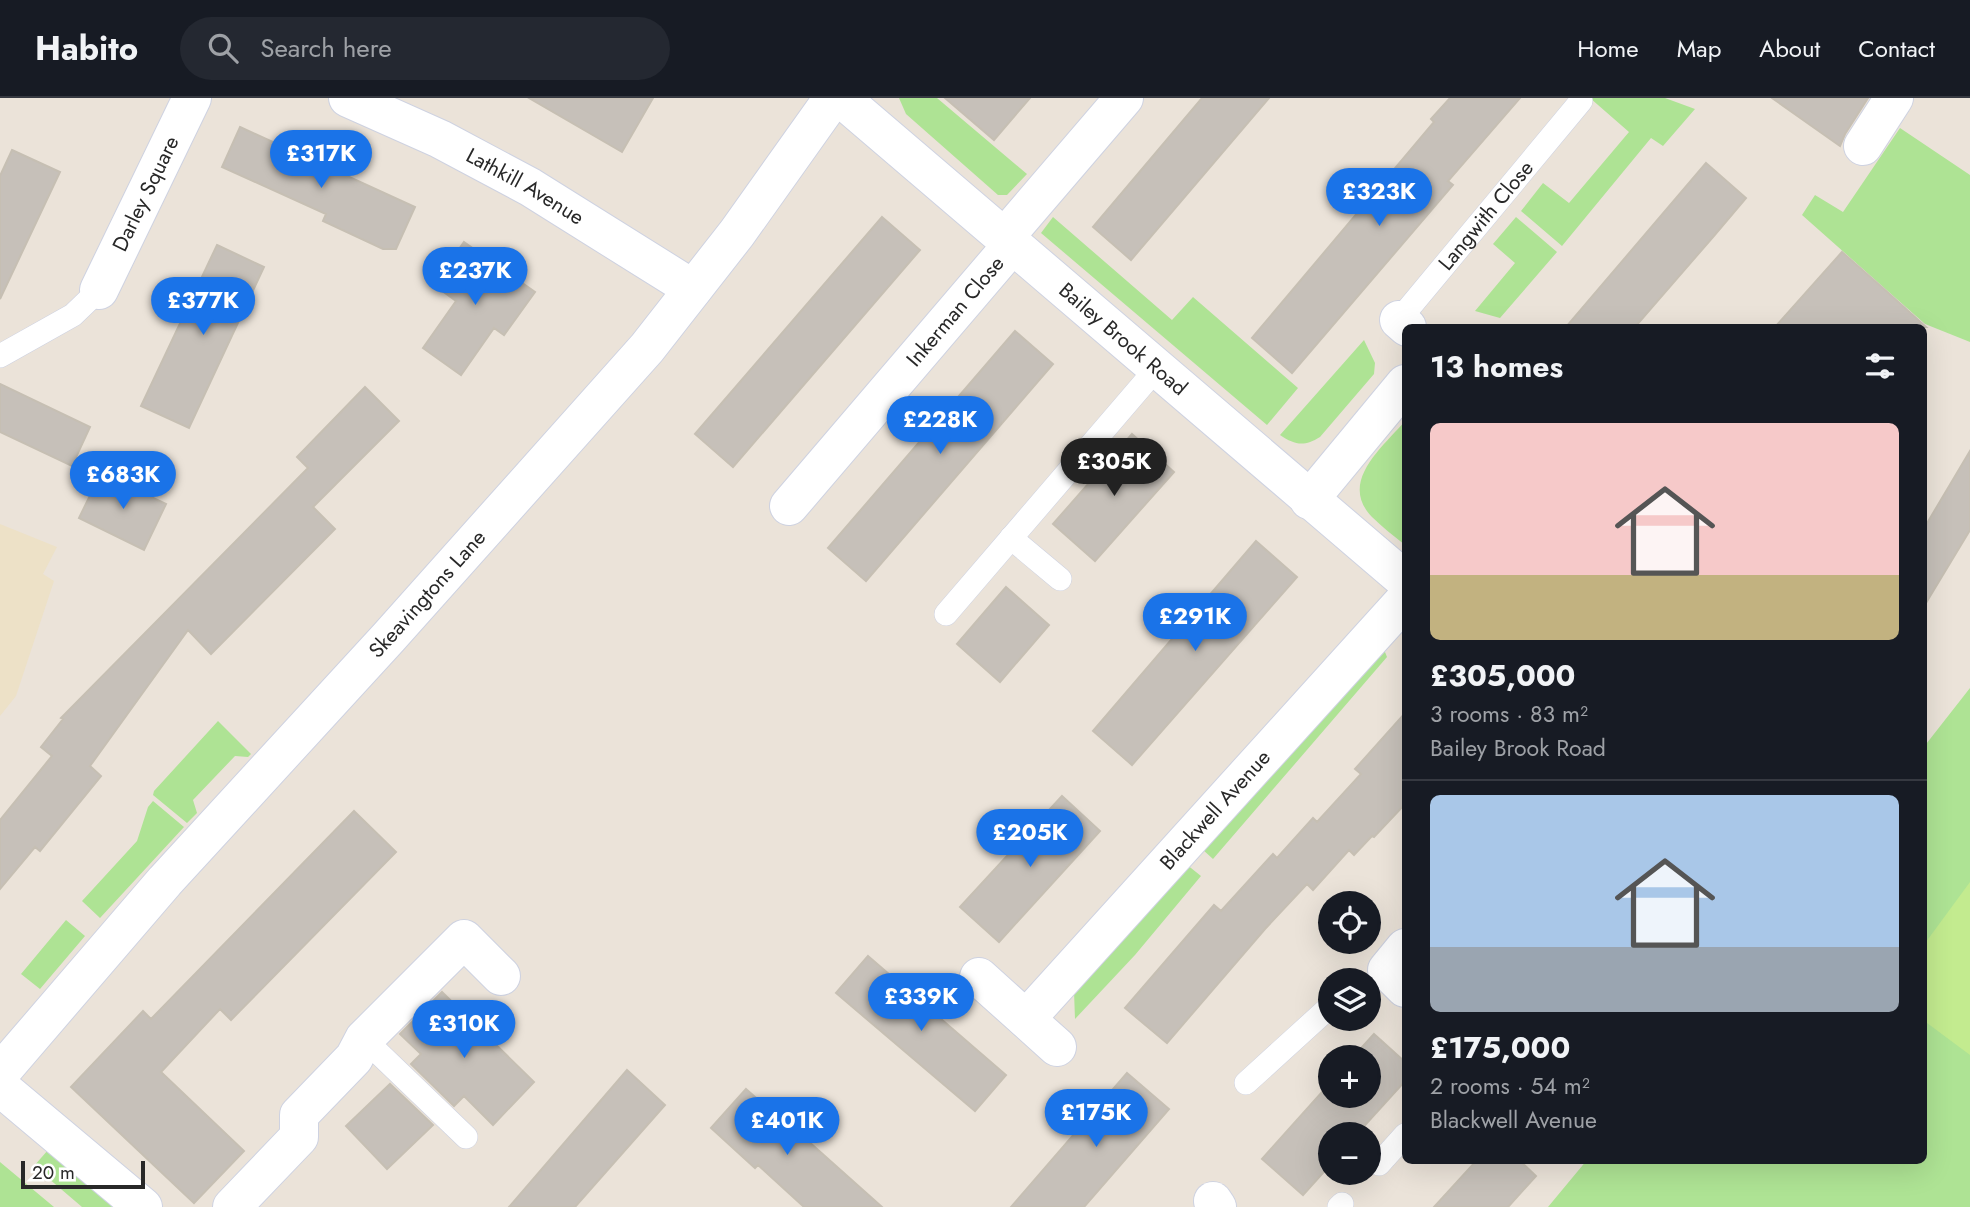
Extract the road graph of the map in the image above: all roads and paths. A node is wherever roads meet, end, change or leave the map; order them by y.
1 (192, 98) edge
2 (348, 98) edge
3 (833, 98) edge
4 (841, 98) edge
5 (1124, 98) edge
6 (1894, 98) edge
7 (1581, 100) dead end
8 (1863, 146) dead end
9 (1008, 242) junction
10 (694, 289) junction
11 (99, 290) joint
12 (1403, 324) edge
13 (0, 356) edge
14 (1157, 368) junction
15 (1402, 388) edge
16 (1309, 500) junction
17 (789, 506) dead end
18 (1011, 538) junction
19 (1402, 578) edge
20 (1060, 579) dead end
21 (1402, 603) edge
22 (946, 614) dead end
23 (501, 976) dead end
24 (979, 977) dead end
25 (1318, 1017) edge
26 (1026, 1019) junction
27 (364, 1039) junction
28 (1057, 1047) dead end
29 (0, 1073) edge
30 (1246, 1083) dead end
31 (0, 1087) edge
32 (466, 1137) dead end
33 (1402, 1138) edge
34 (1381, 1162) edge
35 (143, 1207) edge
36 (232, 1207) edge

1 - 11 street, Darley Square
2 - 10 street, Lathkill Avenue
3 - 10 street, Skeavingtons Lane
4 - 9 street, Bailey Brook Road
5 - 9 street, Inkerman Close
6 - 8 street
7 - 12 lane, Langwith Close
9 - 14 street, Bailey Brook Road
9 - 17 street, Inkerman Close
10 - 29 street, Skeavingtons Lane
11 - 13 lane
14 - 16 street, Bailey Brook Road
14 - 18 lane
15 - 16 street
16 - 19 street, Bailey Brook Road
18 - 20 lane
18 - 22 lane
21 - 26 street, Blackwell Avenue
23 - 27 street
24 - 26 street
25 - 30 lane
26 - 28 street
27 - 32 lane
27 - 36 street
31 - 35 street
33 - 34 lane

